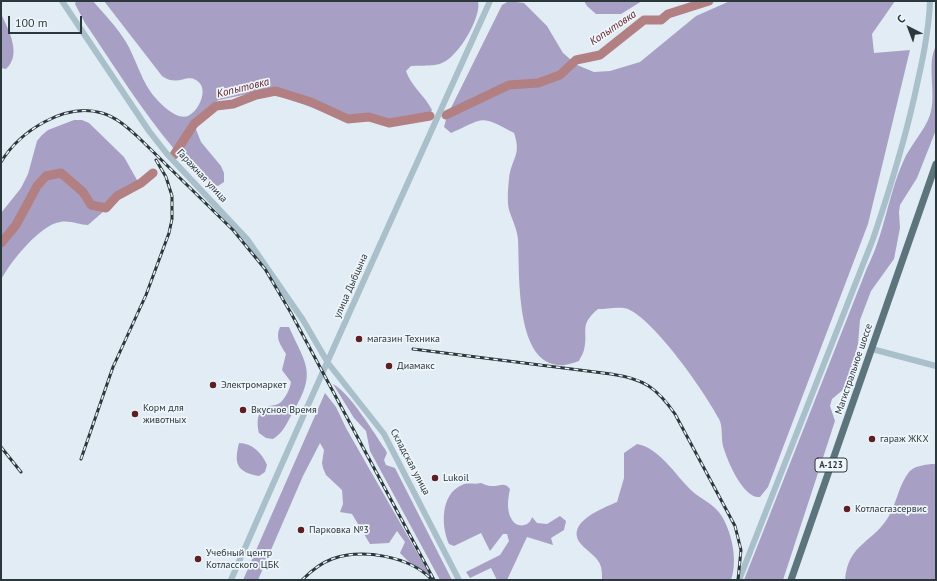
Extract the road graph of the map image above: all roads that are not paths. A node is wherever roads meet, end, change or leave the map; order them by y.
1 (62, 1) edge
2 (490, 1) edge
3 (930, 1) edge
4 (936, 164) edge
5 (872, 349) junction
6 (328, 363) junction
7 (936, 366) edge
8 (230, 580) edge
9 (460, 580) edge
10 (739, 580) edge
11 (791, 580) edge

1 - 6 street, Гаражная улица
2 - 6 street, улица Дыбцына
3 - 10 street
4 - 5 main road, Магистральное шоссе / А-123
5 - 7 street
5 - 11 main road, Магистральное шоссе / А-123
6 - 8 street, улица Дыбцына
6 - 9 street, Складская улица

